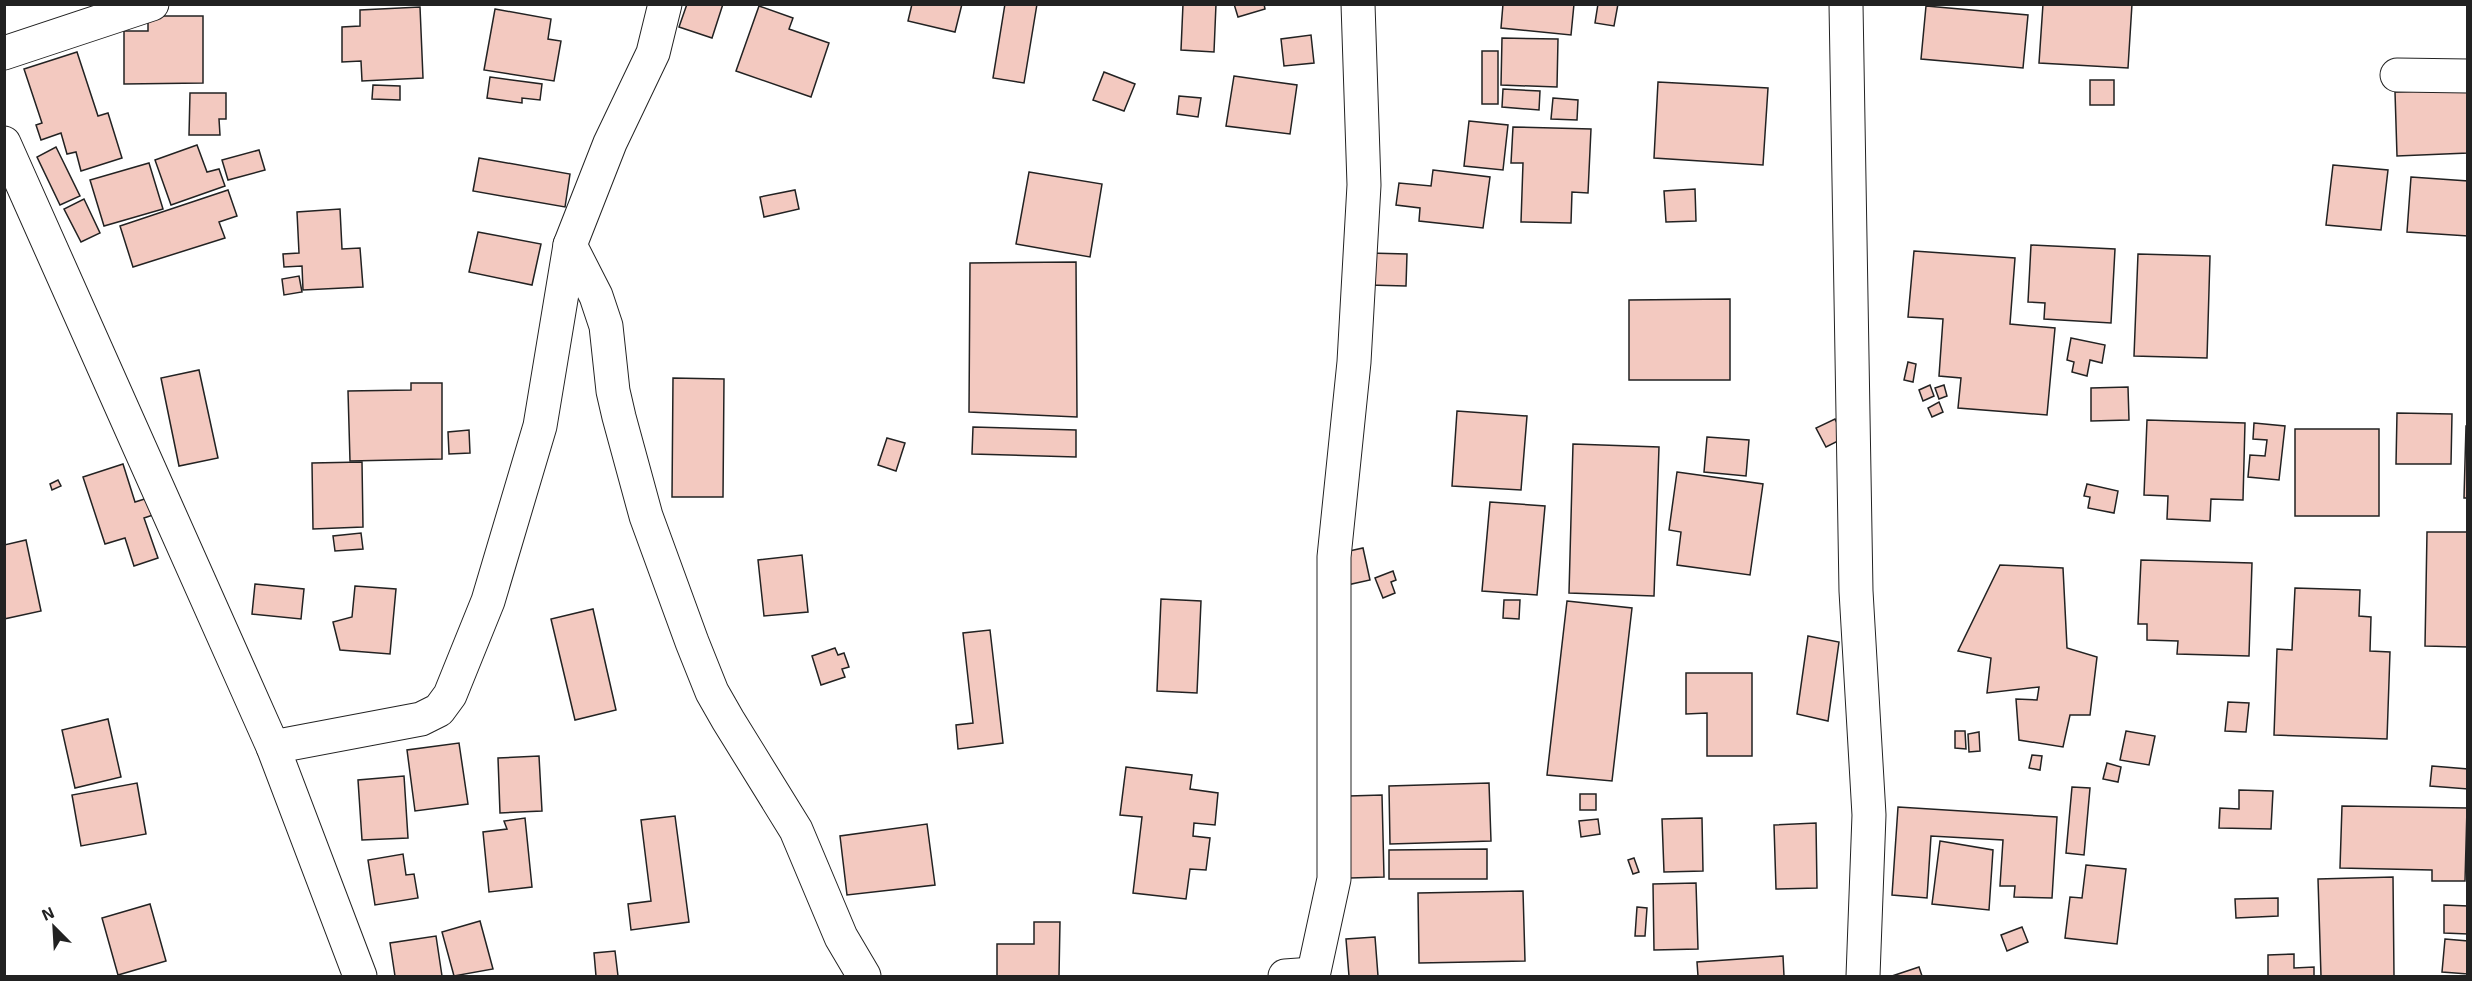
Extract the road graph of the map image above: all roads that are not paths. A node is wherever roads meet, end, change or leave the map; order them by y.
1 (152, 4) edge
2 (665, 4) edge
3 (1358, 4) edge
4 (1846, 4) edge
5 (4, 53) edge
6 (2397, 75) dead end
7 (2468, 76) edge
8 (4, 143) edge
9 (570, 245) junction
10 (273, 747) junction
11 (360, 976) edge
12 (864, 976) edge
13 (1303, 976) edge
14 (1863, 976) edge

1 - 5 street
2 - 9 street
3 - 13 street
4 - 14 street
6 - 7 street
8 - 10 street
9 - 10 street
9 - 12 street
10 - 11 street

